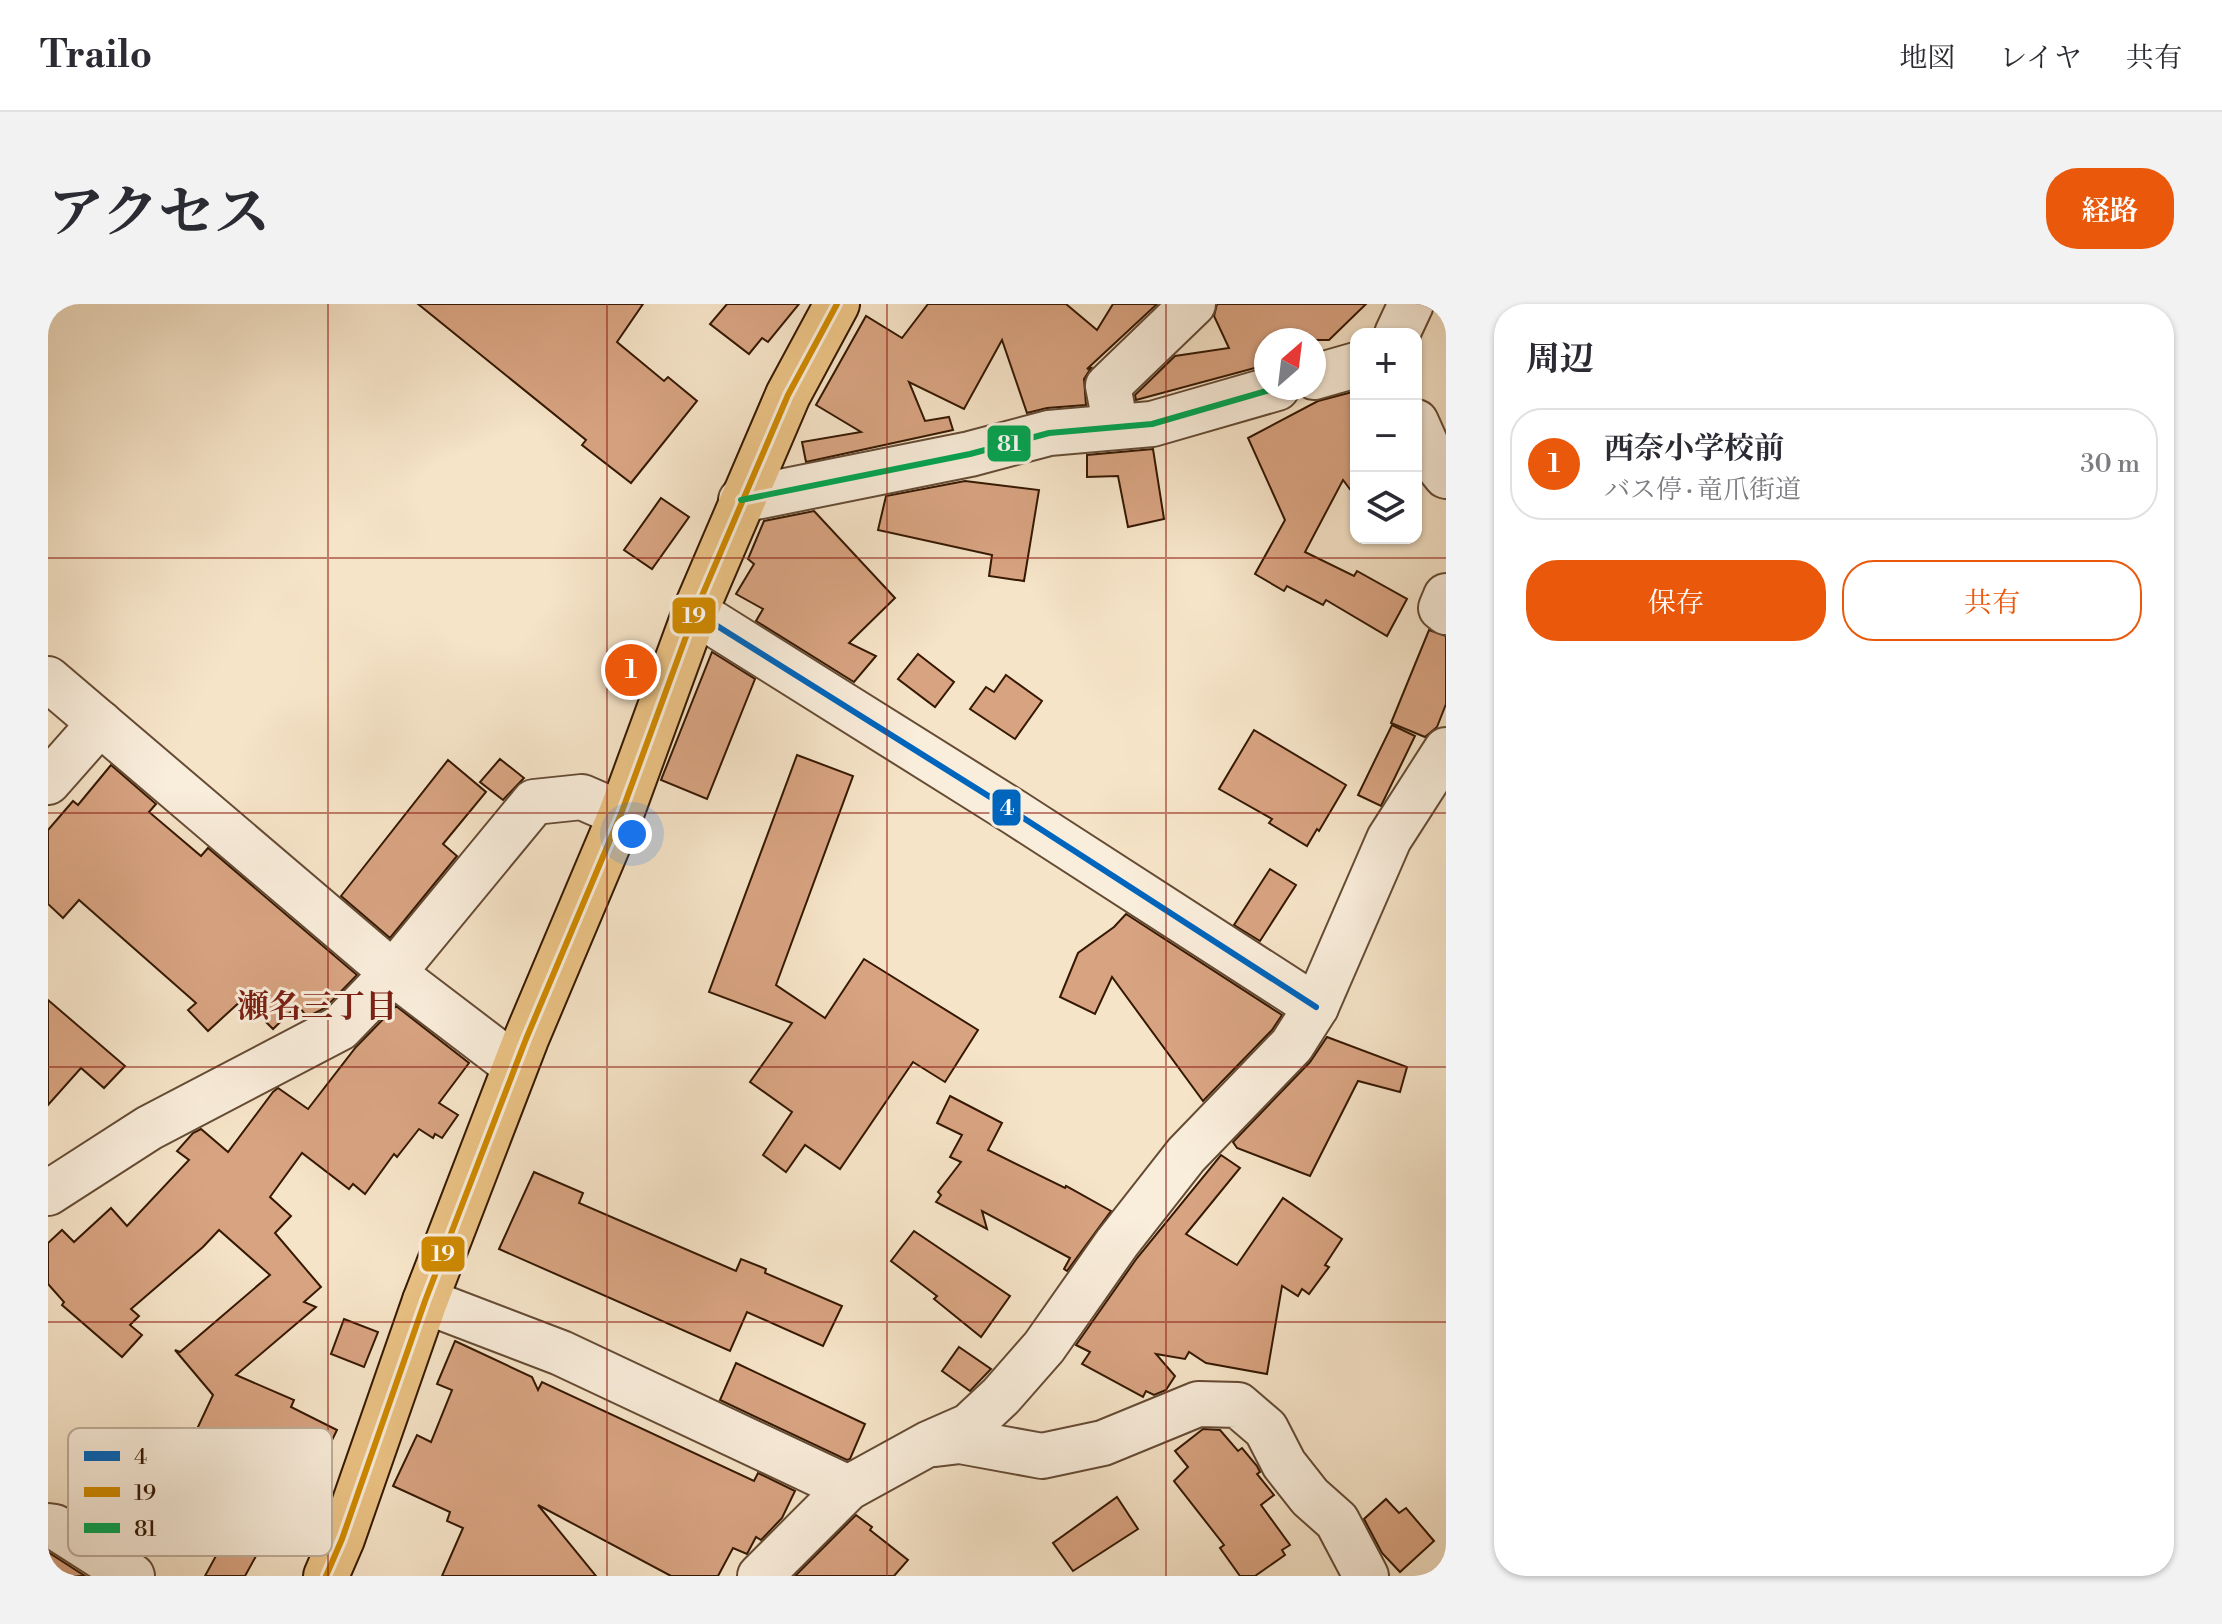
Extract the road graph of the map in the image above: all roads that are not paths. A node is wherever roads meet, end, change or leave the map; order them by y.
1 (837, 304) edge
2 (1193, 304) edge
3 (1411, 304) edge
4 (1400, 328) edge
5 (1350, 367) edge
6 (1326, 374) edge
7 (1254, 395) edge
8 (1116, 427) junction
9 (1422, 435) edge
10 (1446, 476) edge
11 (741, 500) junction
12 (1446, 596) edge
13 (695, 612) junction
14 (1446, 612) edge
15 (48, 679) edge
16 (100, 723) junction
17 (1446, 750) edge
18 (48, 782) edge
19 (621, 814) junction
20 (393, 973) junction
21 (1316, 1007) junction
22 (515, 1066) junction
23 (48, 1193) edge
24 (425, 1301) junction
25 (928, 1444) junction
26 (848, 1488) junction
27 (48, 1526) edge
28 (68, 1535) edge
29 (101, 1556) edge
30 (132, 1576) edge
31 (326, 1576) edge
32 (760, 1576) edge
33 (1366, 1576) edge

1 - 11 main road
2 - 8 street
3 - 4 street
5 - 6 street
7 - 8 street
8 - 11 street
9 - 10 street
11 - 13 main road
12 - 14 street
13 - 19 main road
13 - 21 street
15 - 16 street
16 - 18 street
16 - 20 street
17 - 21 street
19 - 20 street
19 - 22 main road
20 - 22 street
20 - 23 street
21 - 25 street
22 - 24 main road
24 - 26 street
24 - 31 main road
25 - 26 street
25 - 33 street
26 - 32 street
27 - 28 street
29 - 30 street

